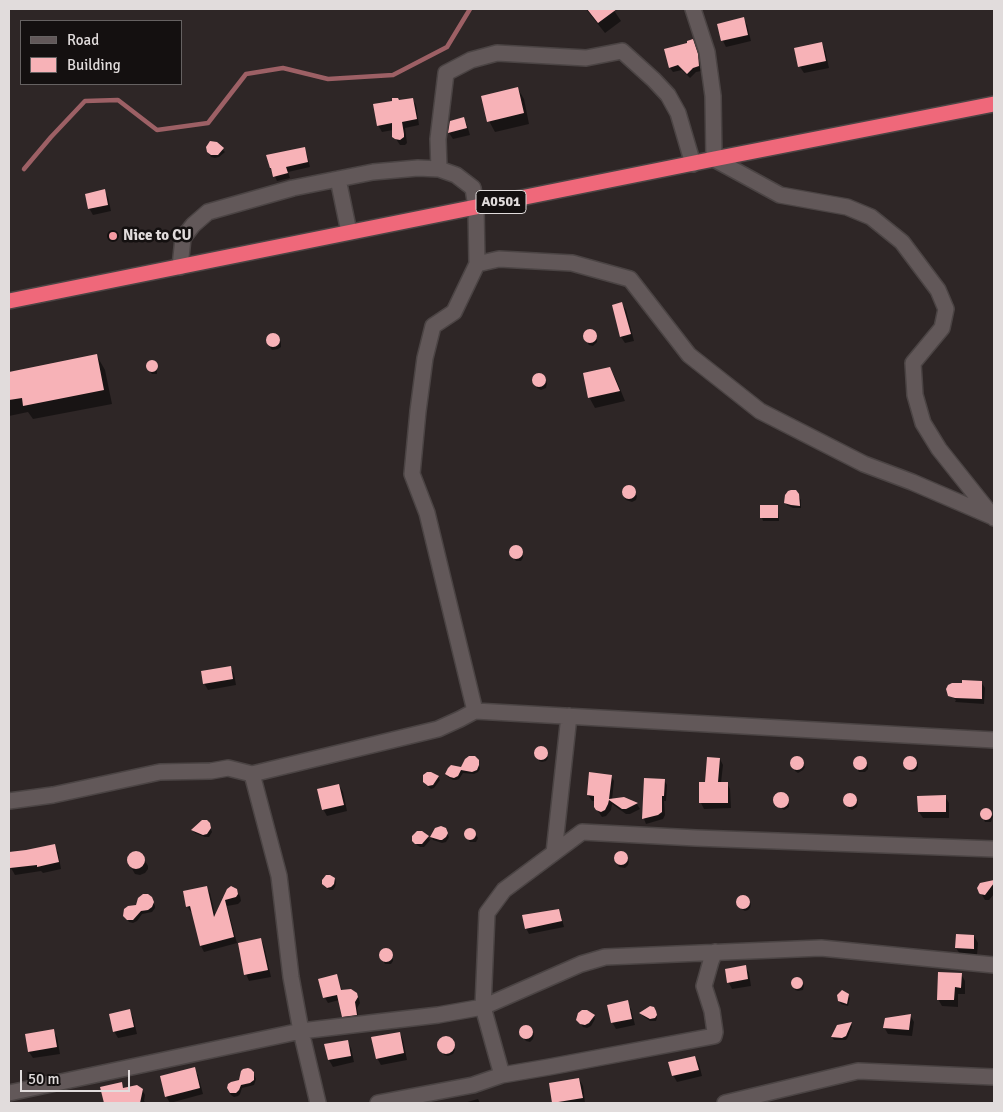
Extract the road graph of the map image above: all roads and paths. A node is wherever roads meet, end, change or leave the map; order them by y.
1 (694, 9) edge
2 (994, 104) edge
3 (714, 159) junction
4 (693, 164) junction
5 (439, 169) junction
6 (338, 179) junction
7 (476, 207) junction
8 (350, 232) junction
9 (477, 264) junction
10 (180, 267) junction
11 (9, 301) edge
12 (994, 518) edge
13 (474, 711) junction
14 (569, 716) junction
15 (994, 740) edge
16 (252, 774) junction
17 (9, 801) edge
18 (994, 849) edge
19 (554, 853) junction
20 (715, 952) junction
21 (994, 965) edge
22 (483, 1007) junction
23 (301, 1031) junction
24 (502, 1075) junction
25 (994, 1077) edge
26 (9, 1093) edge
27 (318, 1103) edge
28 (378, 1103) edge
29 (725, 1103) edge

1 - 3 street
2 - 3 highway, A0501
3 - 4 highway, A0501
3 - 12 street
4 - 5 street
4 - 7 highway, A0501
5 - 6 street
5 - 7 street
6 - 8 street
6 - 10 street
7 - 8 highway, A0501
7 - 9 street
8 - 10 highway, A0501
9 - 12 street
9 - 13 street
10 - 11 highway, A0501
13 - 14 street
13 - 16 street
14 - 15 street
14 - 19 street
16 - 17 street
16 - 23 street
18 - 19 street
19 - 22 street
20 - 21 street
20 - 22 street
20 - 24 street
22 - 23 street
22 - 24 street
23 - 26 street
23 - 27 street
24 - 28 street
25 - 29 street

